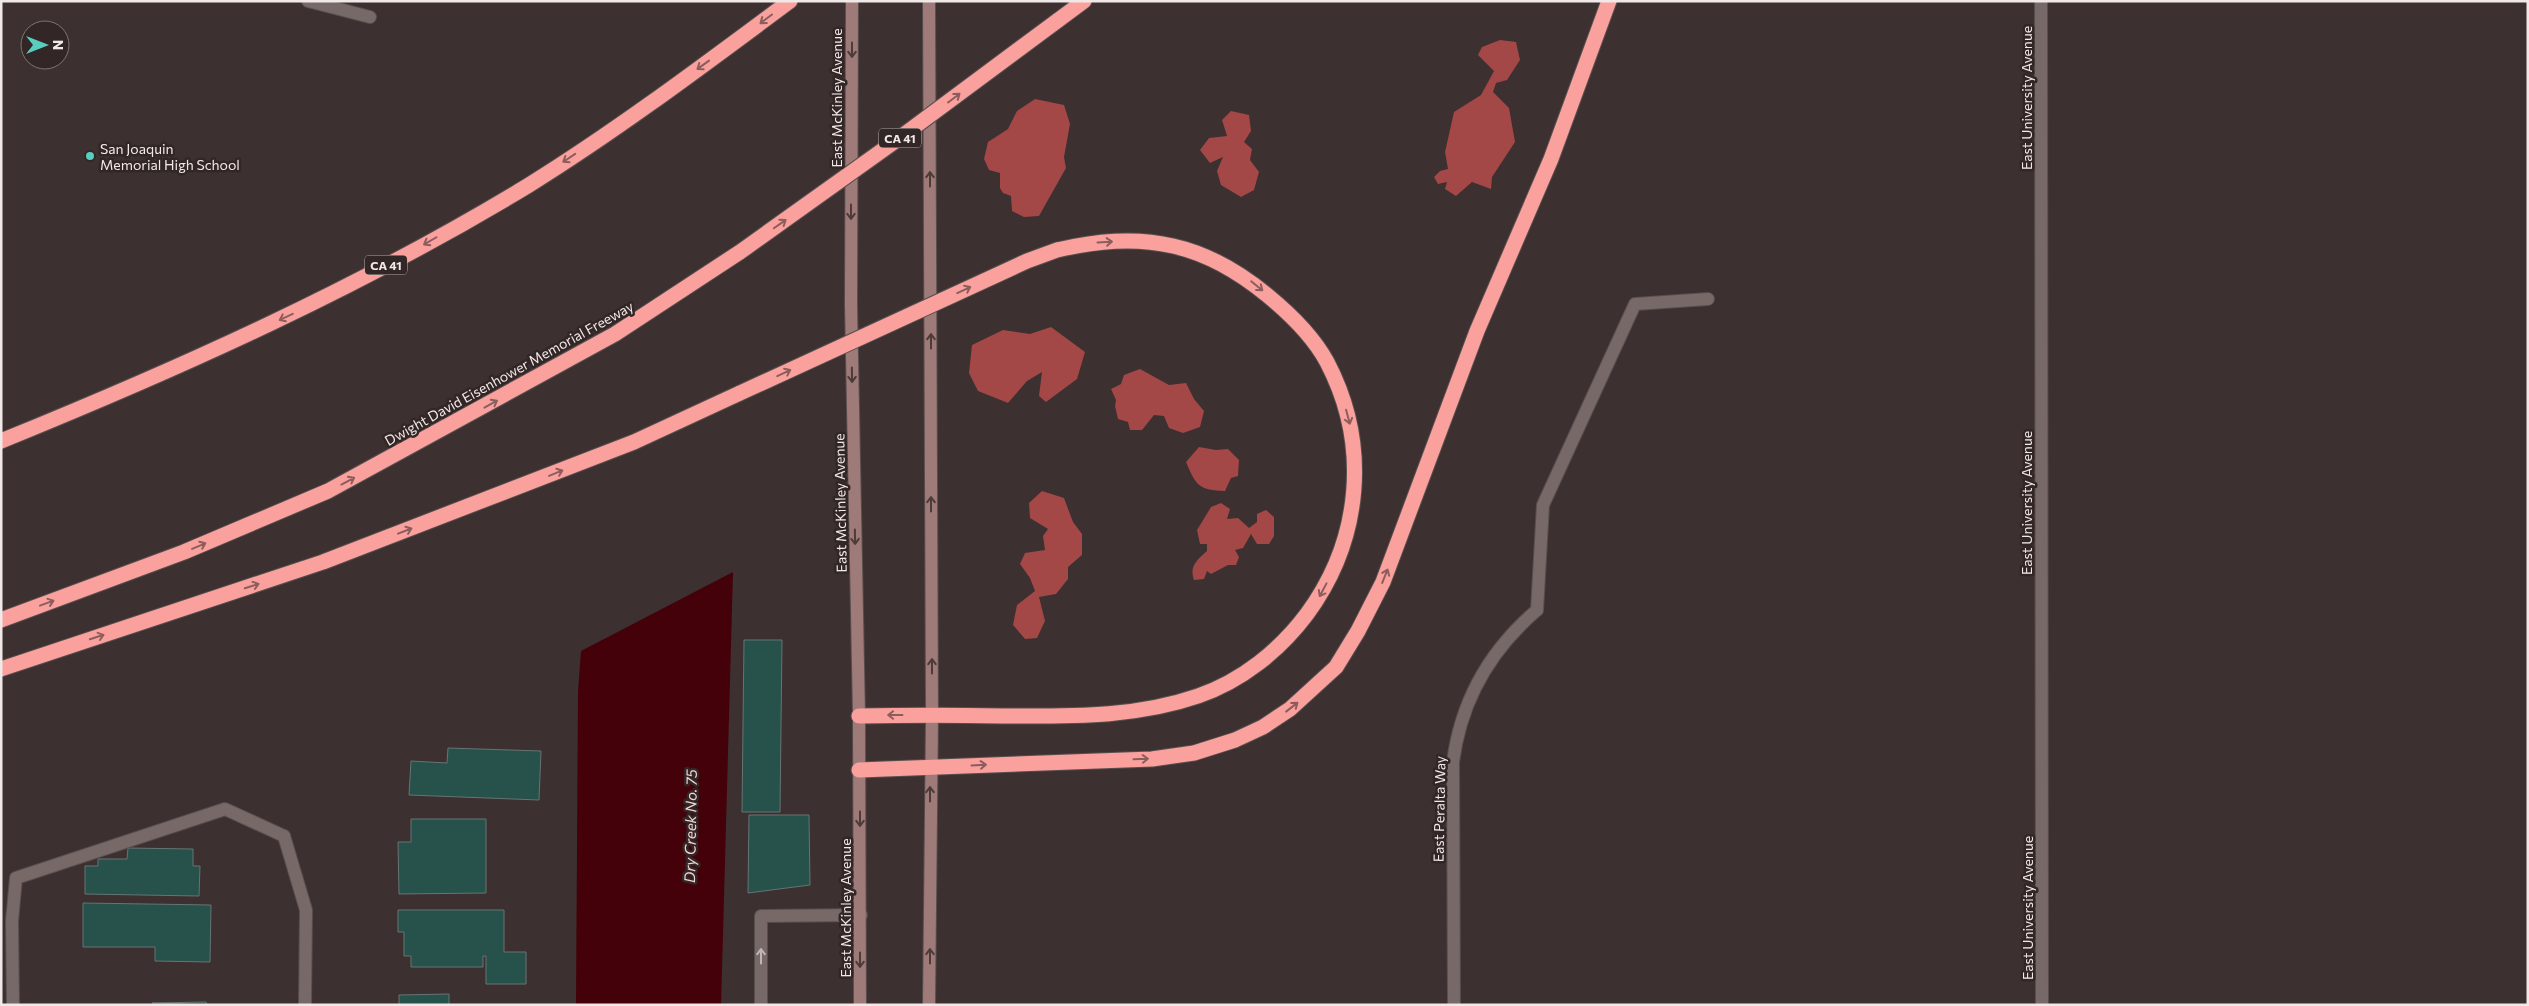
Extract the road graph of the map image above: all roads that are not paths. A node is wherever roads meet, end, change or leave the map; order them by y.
1 (308, 1) edge
2 (790, 1) edge
3 (852, 1) edge
4 (930, 1) edge
5 (1084, 1) edge
6 (1609, 1) edge
7 (2041, 1) edge
8 (370, 16) dead end
9 (1708, 299) dead end
10 (1, 441) edge
11 (1, 620) edge
12 (1, 669) edge
13 (932, 715) junction
14 (859, 716) junction
15 (930, 767) junction
16 (859, 770) junction
17 (860, 915) junction
18 (13, 1005) edge
19 (305, 1005) edge
20 (761, 1005) edge
21 (860, 1005) edge
22 (929, 1005) edge
23 (1454, 1005) edge
24 (2042, 1005) edge

1 - 8 street
2 -> 10 highway, CA 41
3 -> 14 main road, East McKinley Avenue
13 -> 4 main road
11 -> 5 highway, Dwight David Eisenhower Memorial Freeway / CA 41, bridge
15 -> 6 highway
7 - 24 street, East University Avenue
9 - 23 street, East Peralta Way
12 -> 13 highway, bridge
13 -> 14 highway
13 - 15 main road
14 - 16 main road, East McKinley Avenue
15 - 16 highway
22 -> 15 main road
16 -> 17 main road, East McKinley Avenue
20 -> 17 street
17 -> 21 main road, East McKinley Avenue
18 - 19 street

